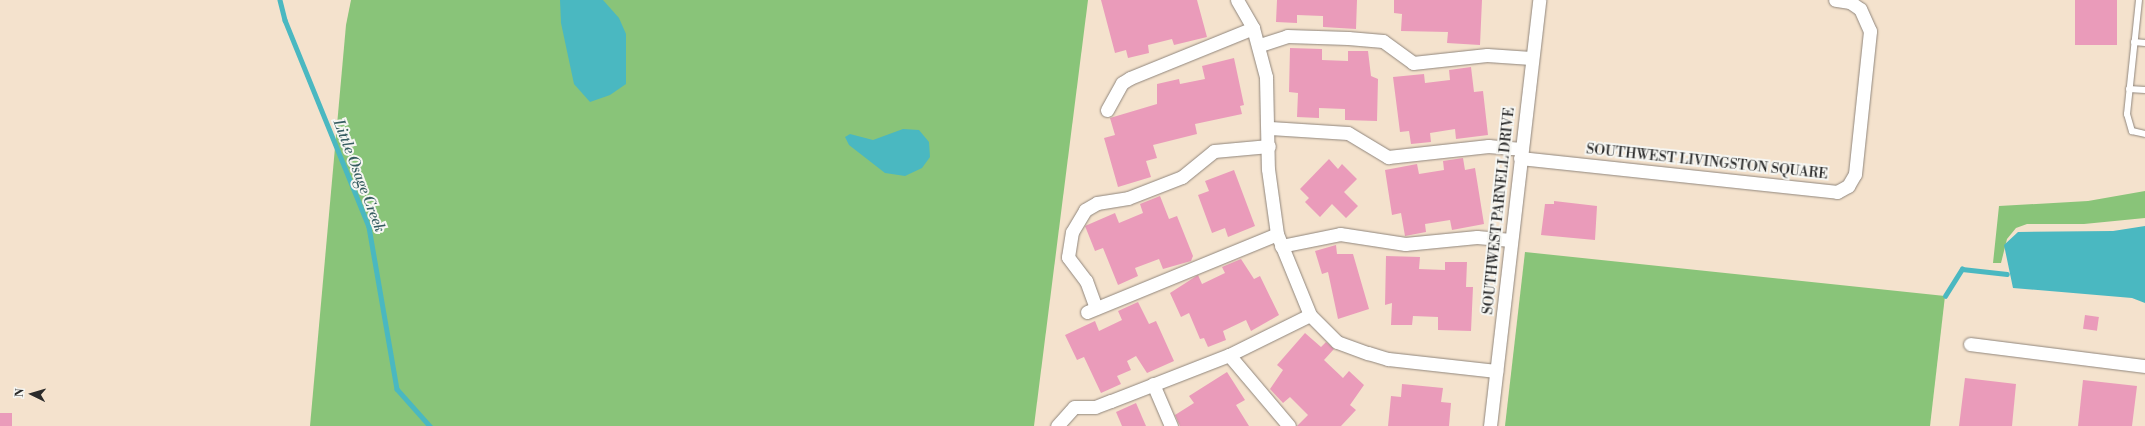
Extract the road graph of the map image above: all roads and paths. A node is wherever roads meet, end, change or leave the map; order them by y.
1 (1237, 0) edge
2 (1539, 0) edge
3 (1835, 0) edge
4 (2140, 0) edge
5 (1253, 28) junction
6 (2134, 42) junction
7 (2145, 43) edge
8 (1260, 46) junction
9 (1531, 58) junction
10 (2129, 89) junction
11 (2145, 90) edge
12 (1107, 110) dead end
13 (1270, 128) junction
14 (2145, 134) edge
15 (1269, 146) junction
16 (1521, 154) junction
17 (1279, 240) junction
18 (1512, 240) junction
19 (1310, 316) junction
20 (1970, 344) dead end
21 (1228, 355) junction
22 (2145, 366) edge
23 (1496, 371) junction
24 (1153, 384) junction
25 (1057, 426) edge
26 (1171, 426) edge
27 (1288, 426) edge
28 (1490, 426) edge

1 - 5 street
2 - 9 street, SOUTHWEST PARNELL DRIVE
3 - 16 street, SOUTHWEST LIVINGSTON SQUARE
4 - 6 lane
5 - 8 street
5 - 12 street
6 - 7 lane
6 - 10 lane
8 - 9 street
8 - 13 street
9 - 16 street, SOUTHWEST PARNELL DRIVE
10 - 11 lane
10 - 14 lane
13 - 15 street
13 - 16 street, SOUTHWEST LIVINGSTON SQUARE
15 - 17 street
15 - 17 street
16 - 18 street, SOUTHWEST PARNELL DRIVE
17 - 18 street
17 - 19 street
18 - 23 street, SOUTHWEST PARNELL DRIVE
19 - 21 street
19 - 23 street
20 - 22 street
21 - 24 street
21 - 27 street
23 - 28 street, SOUTHWEST PARNELL DRIVE
24 - 25 street
24 - 26 street

